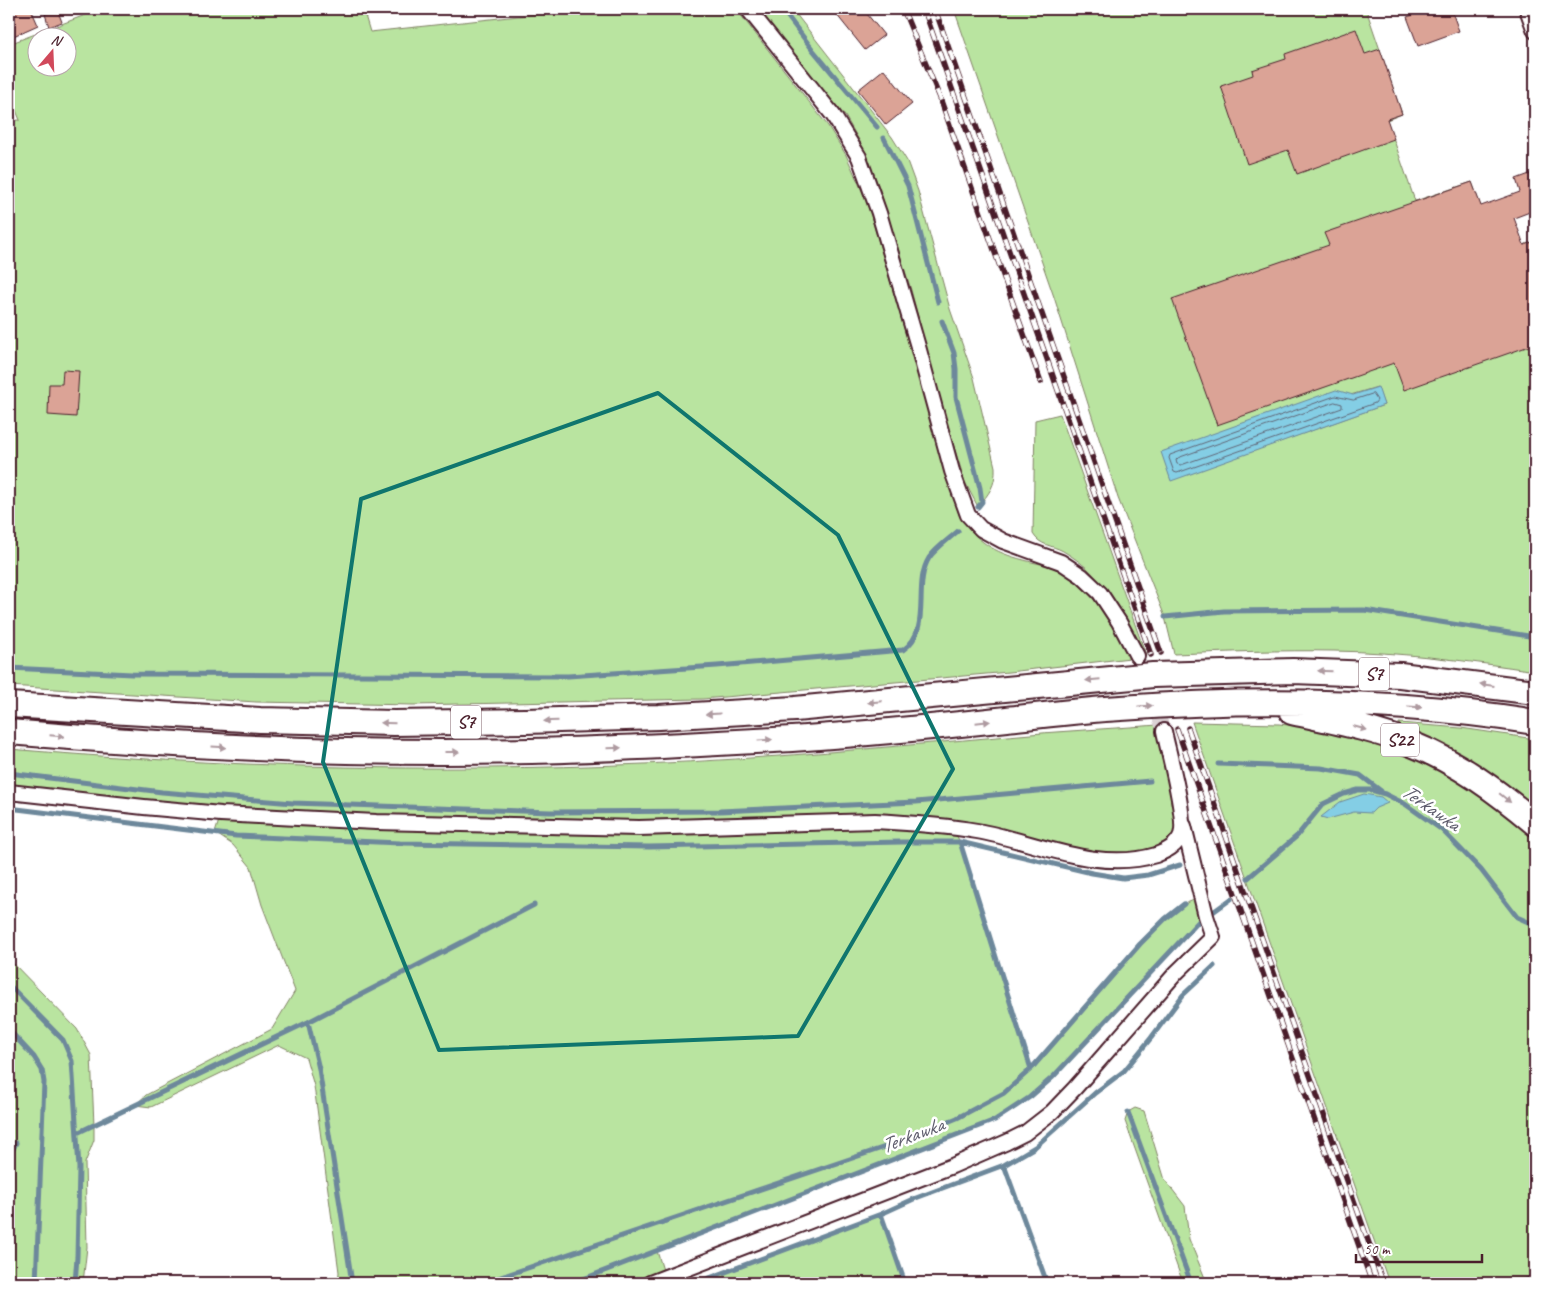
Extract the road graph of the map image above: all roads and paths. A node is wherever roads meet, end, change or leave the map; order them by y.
1 (748, 9) edge
2 (1527, 9) edge
3 (1535, 32) edge
4 (1138, 656) tunnel mouth
5 (1535, 692) edge
6 (1244, 702) junction
7 (9, 705) edge
8 (1535, 722) edge
9 (1164, 731) tunnel mouth
10 (9, 732) edge
11 (9, 792) edge
12 (1183, 823) junction
13 (1535, 823) edge
14 (650, 1283) edge

1 - 4 street
2 - 3 street
5 -> 7 highway, S7
6 -> 8 highway, S7
10 -> 6 highway, S7
6 -> 13 highway, S22
9 - 12 street
11 - 12 street
12 - 14 street

